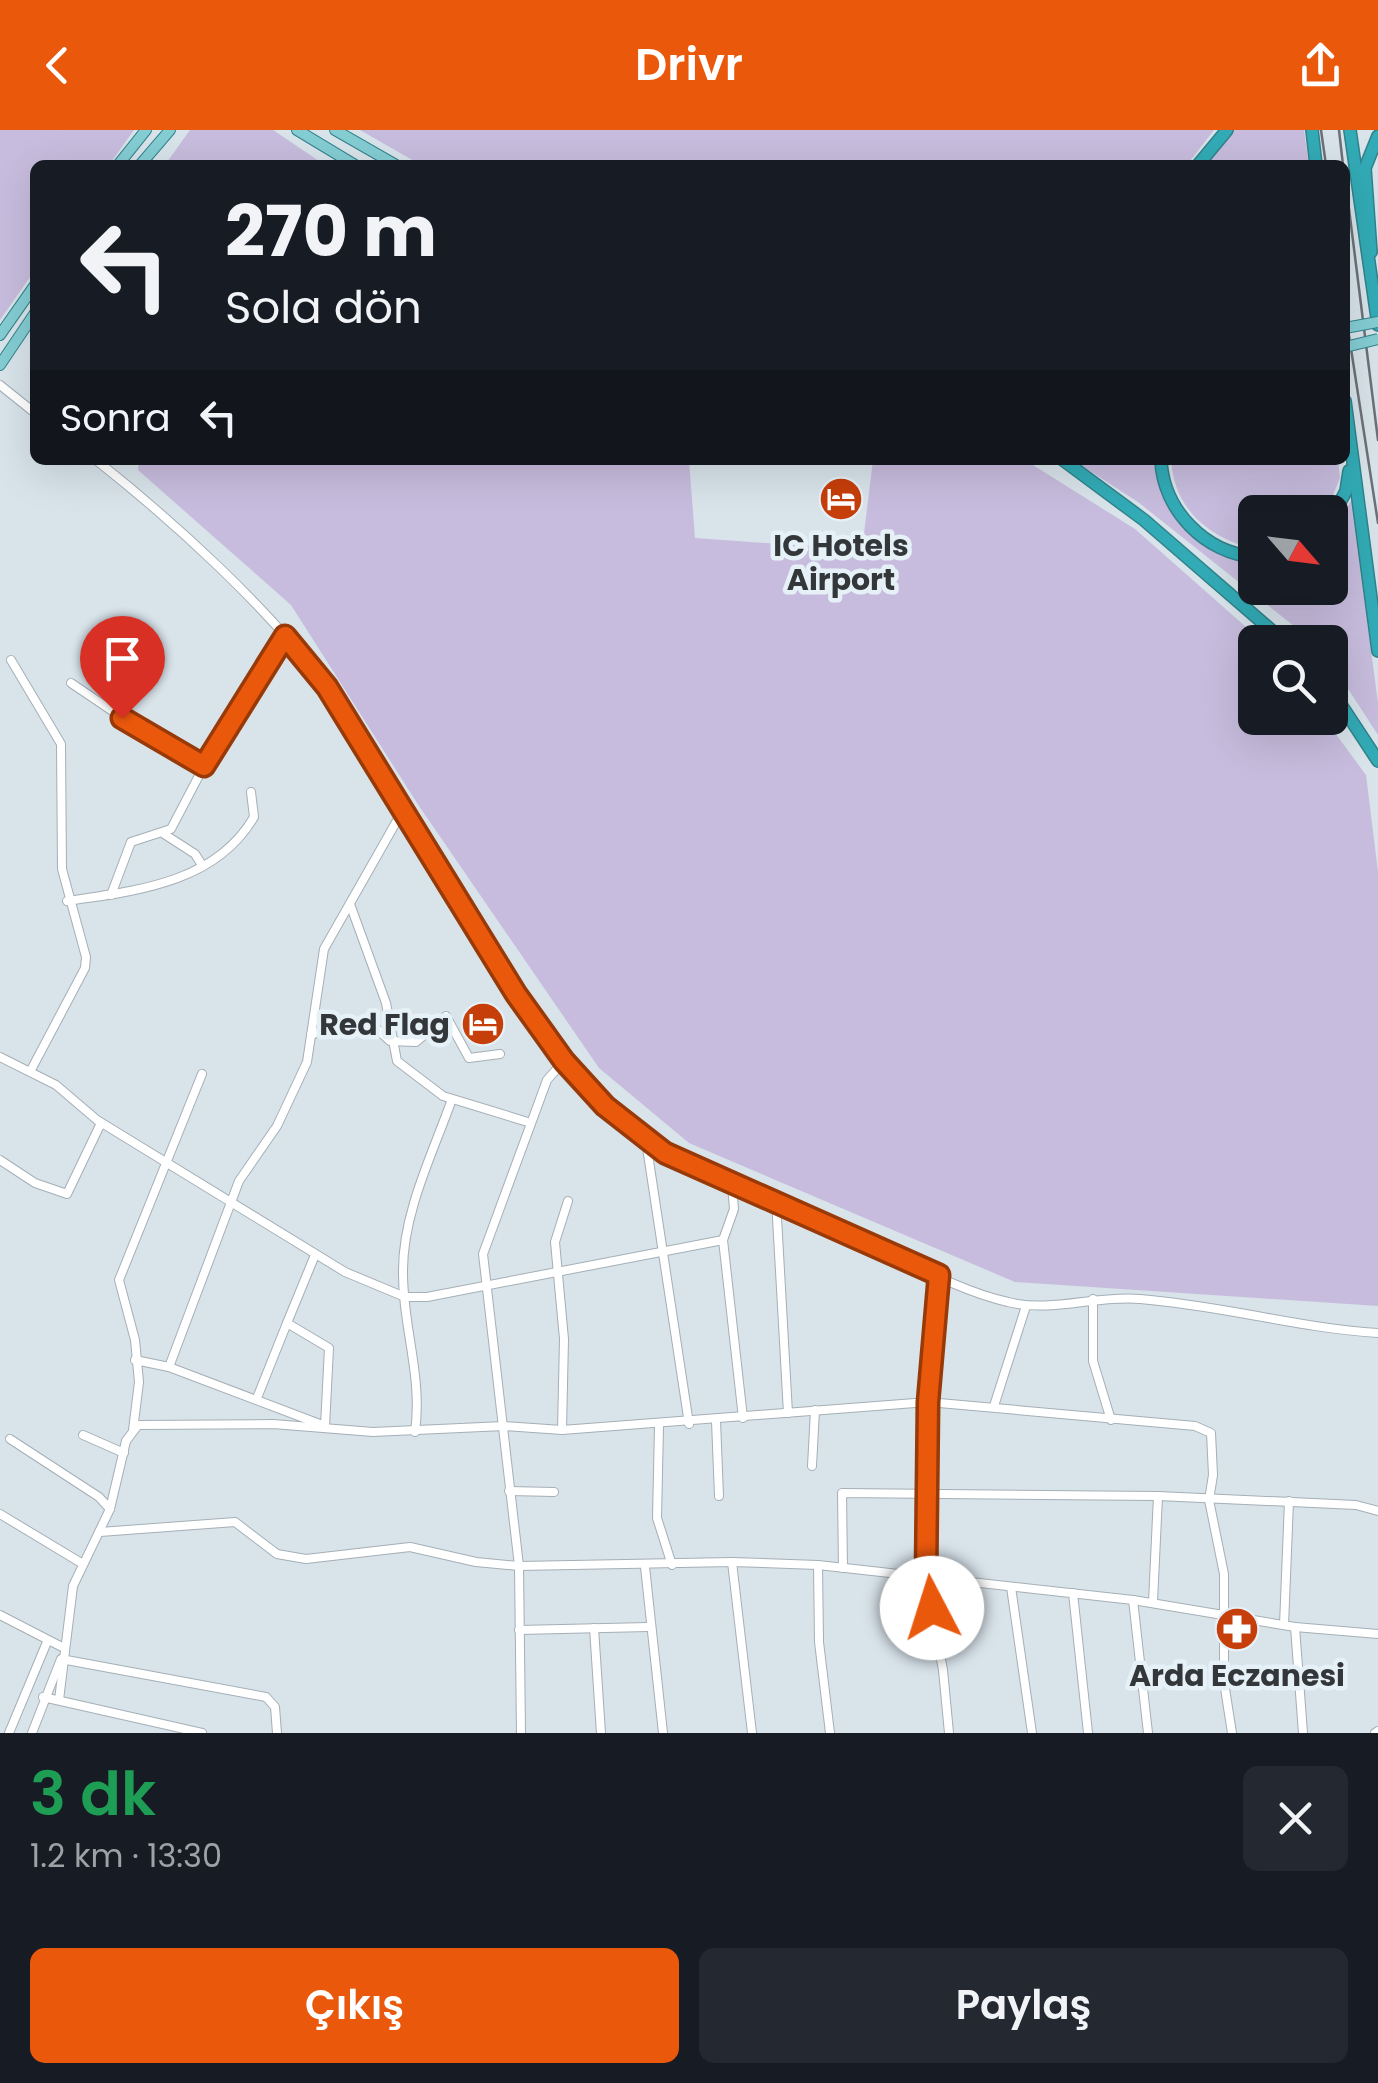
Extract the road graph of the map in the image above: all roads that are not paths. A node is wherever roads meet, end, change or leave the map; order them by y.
1 (146, 130) edge
2 (170, 130) edge
3 (298, 130) edge
4 (336, 130) edge
5 (1226, 130) edge
6 (1312, 130) edge
7 (1350, 130) edge
8 (1378, 136) edge
9 (122, 160) edge
10 (144, 160) edge
11 (347, 160) edge
12 (387, 160) edge
13 (1202, 160) edge
14 (1315, 160) edge
15 (30, 292) edge
16 (1374, 296) junction
17 (30, 320) edge
18 (1378, 323) edge
19 (1350, 327) edge
20 (0, 335) edge
21 (1378, 338) edge
22 (1350, 345) edge
23 (0, 365) edge
24 (0, 385) edge
25 (30, 409) edge
26 (1350, 441) edge
27 (1352, 457) junction
28 (101, 465) edge
29 (1071, 465) edge
30 (1161, 465) edge
31 (1344, 495) edge
32 (1238, 552) edge
33 (1265, 625) edge
34 (285, 636) junction
35 (1378, 650) edge
36 (12, 660) dead end
37 (72, 683) dead end
38 (1348, 715) edge
39 (1378, 761) edge
40 (204, 766) junction
41 (252, 792) dead end
42 (403, 810) junction
43 (164, 834) junction
44 (202, 864) junction
45 (111, 894) junction
46 (67, 900) junction
47 (350, 904) junction
48 (311, 1035) junction
49 (390, 1041) junction
50 (500, 1054) dead end
51 (0, 1056) edge
52 (564, 1061) junction
53 (31, 1070) junction
54 (202, 1074) dead end
55 (452, 1099) junction
56 (101, 1123) junction
57 (531, 1123) junction
58 (646, 1140) junction
59 (0, 1160) edge
60 (164, 1162) junction
61 (732, 1185) junction
62 (776, 1200) junction
63 (568, 1201) dead end
64 (230, 1202) junction
65 (723, 1240) junction
66 (662, 1250) junction
67 (315, 1255) junction
68 (556, 1272) junction
69 (939, 1275) junction
70 (488, 1284) junction
71 (406, 1297) junction
72 (1093, 1299) junction
73 (1026, 1306) junction
74 (288, 1323) junction
75 (1378, 1333) edge
76 (135, 1360) junction
77 (170, 1368) junction
78 (257, 1398) junction
79 (928, 1402) junction
80 (994, 1406) junction
81 (815, 1410) junction
82 (788, 1413) junction
83 (742, 1418) junction
84 (1111, 1420) junction
85 (716, 1421) junction
86 (688, 1424) junction
87 (325, 1426) junction
88 (504, 1426) junction
89 (659, 1426) junction
90 (562, 1430) junction
91 (133, 1431) junction
92 (415, 1432) junction
93 (84, 1435) dead end
94 (10, 1439) dead end
95 (124, 1453) junction
96 (812, 1466) dead end
97 (509, 1491) junction
98 (554, 1492) dead end
99 (929, 1493) junction
100 (719, 1496) dead end
101 (1158, 1496) junction
102 (1208, 1500) junction
103 (1289, 1501) junction
104 (110, 1509) junction
105 (1378, 1511) edge
106 (0, 1514) edge
107 (100, 1532) junction
108 (732, 1562) junction
109 (83, 1564) junction
110 (672, 1565) junction
111 (518, 1566) junction
112 (818, 1566) junction
113 (645, 1567) junction
114 (842, 1568) junction
115 (926, 1578) junction
116 (1012, 1587) junction
117 (1073, 1594) junction
118 (1133, 1600) junction
119 (1153, 1602) junction
120 (1222, 1613) junction
121 (0, 1616) edge
122 (1284, 1625) junction
123 (594, 1628) junction
124 (648, 1628) junction
125 (1295, 1628) junction
126 (519, 1630) junction
127 (1378, 1634) edge
128 (47, 1642) junction
129 (64, 1648) junction
130 (62, 1659) junction
131 (43, 1697) junction
132 (59, 1700) junction
133 (9, 1733) edge
134 (32, 1733) edge
135 (202, 1733) edge
136 (277, 1733) edge
137 (521, 1733) edge
138 (600, 1733) edge
139 (663, 1733) edge
140 (752, 1733) edge
141 (830, 1733) edge
142 (948, 1733) edge
143 (1032, 1733) edge
144 (1088, 1733) edge
145 (1148, 1733) edge
146 (1232, 1733) edge
147 (1303, 1733) edge

1 - 9 main road
2 - 10 main road
3 - 11 main road
4 - 12 main road
5 - 13 highway
6 - 14 highway
7 - 16 highway
8 - 16 highway
15 - 20 main road
16 - 18 highway
17 - 23 main road
18 - 19 main road, bridge
21 - 22 main road, bridge
24 - 25 street
26 - 27 highway
27 - 31 highway
27 - 35 highway
28 - 34 street
29 - 33 highway
30 - 32 highway
34 - 40 street
34 - 42 street
36 - 46 street
37 - 40 street
38 - 39 highway
40 - 43 street
41 - 44 street
42 - 47 street
42 - 52 street
43 - 44 street
43 - 45 street
44 - 45 street
45 - 46 street
46 - 53 street
47 - 48 street
47 - 49 street
48 - 49 street
48 - 64 street
49 - 50 street
49 - 55 street
51 - 53 street
52 - 57 street
52 - 58 street
53 - 56 street
54 - 60 street
55 - 57 street
55 - 71 street
56 - 59 street
56 - 60 street
57 - 70 street
58 - 61 street
58 - 66 street
60 - 64 street
60 - 76 street
61 - 62 street
61 - 65 street
62 - 69 street
62 - 82 street
63 - 68 street
64 - 67 street
64 - 77 street
65 - 66 street
65 - 83 street
66 - 68 street
66 - 86 street
67 - 71 street
67 - 74 street
68 - 70 street
68 - 90 street
69 - 73 street
69 - 79 street
70 - 71 street
70 - 88 street
71 - 92 street
72 - 73 street
72 - 75 street
72 - 84 street
73 - 80 street
74 - 78 street
74 - 87 street
76 - 77 street
76 - 91 street
77 - 78 street
78 - 87 street
79 - 80 street
79 - 81 street
79 - 99 street
80 - 84 street
81 - 82 street
81 - 96 street
82 - 83 street
83 - 85 street
84 - 102 street
85 - 86 street
85 - 100 street
86 - 89 street
87 - 91 street
87 - 92 street
88 - 90 street
88 - 92 street
88 - 97 street
89 - 90 street
89 - 110 street
91 - 95 street
93 - 95 street
94 - 104 street
95 - 104 street
97 - 98 street
97 - 111 street
99 - 101 street
99 - 114 street
99 - 115 street
101 - 102 street
101 - 119 street
102 - 103 street
102 - 120 street
103 - 105 street
103 - 122 street
104 - 107 street
106 - 109 street
107 - 109 street
107 - 111 street
108 - 110 street
108 - 112 street
108 - 140 street
109 - 129 street
110 - 113 street
111 - 113 street
111 - 126 street
112 - 114 street
112 - 141 street
113 - 124 street
114 - 115 street
115 - 116 street
115 - 142 street
116 - 117 street
116 - 143 street
117 - 118 street
117 - 144 street
118 - 119 street
118 - 145 street
119 - 120 street
120 - 122 street
120 - 146 street
121 - 128 street
122 - 125 street
123 - 124 street
123 - 126 street
123 - 138 street
124 - 139 street
125 - 127 street
125 - 147 street
126 - 137 street
128 - 129 street
128 - 133 street
129 - 130 street
130 - 131 street
130 - 132 street
130 - 136 street
131 - 132 street
131 - 134 street
132 - 135 street

